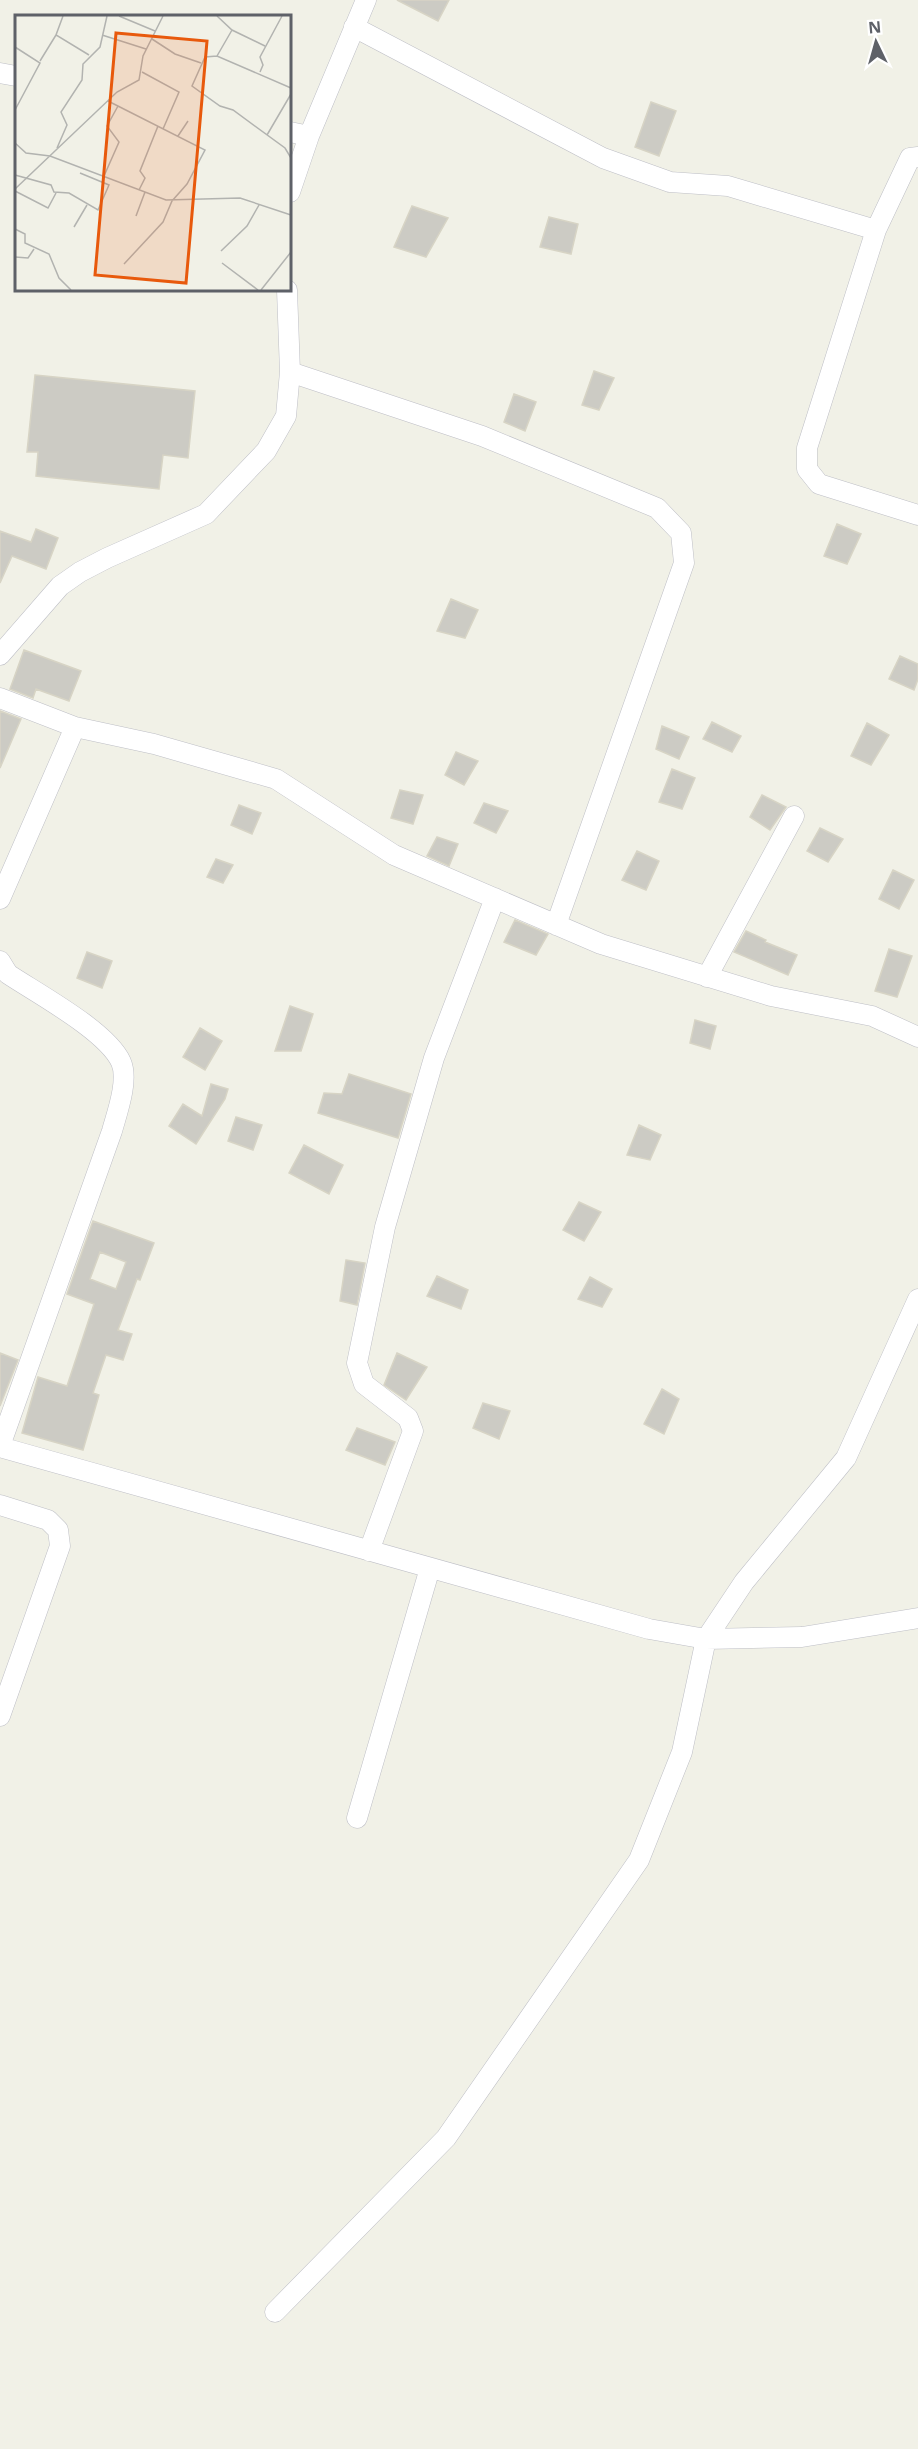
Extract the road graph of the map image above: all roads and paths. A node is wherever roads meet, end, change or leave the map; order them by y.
1 (366, 0) edge
2 (354, 27) junction
3 (0, 73) edge
4 (15, 76) edge
5 (299, 134) edge
6 (918, 157) edge
7 (291, 186) edge
8 (876, 230) junction
9 (287, 291) edge
10 (290, 372) junction
11 (918, 515) edge
12 (0, 656) edge
13 (0, 698) edge
14 (75, 727) junction
15 (794, 816) dead end
16 (495, 898) junction
17 (0, 899) edge
18 (556, 925) junction
19 (0, 961) edge
20 (707, 976) junction
21 (918, 1037) edge
22 (918, 1299) edge
23 (0, 1447) edge
24 (0, 1505) edge
25 (369, 1551) junction
26 (430, 1568) junction
27 (918, 1618) edge
28 (706, 1639) junction
29 (0, 1716) edge
30 (357, 1818) dead end
31 (275, 2312) dead end

1 - 2 street
2 - 5 street
2 - 8 street
3 - 4 street
5 - 7 street
6 - 8 street
8 - 11 street
9 - 10 street
10 - 12 street
10 - 18 street
13 - 14 street
14 - 16 street
14 - 17 street
15 - 20 street
16 - 18 street
16 - 25 street
18 - 20 street
19 - 23 street
20 - 21 street
22 - 28 street
23 - 25 street
24 - 29 street
25 - 26 street
26 - 28 street
26 - 30 street
27 - 28 street
28 - 31 street

